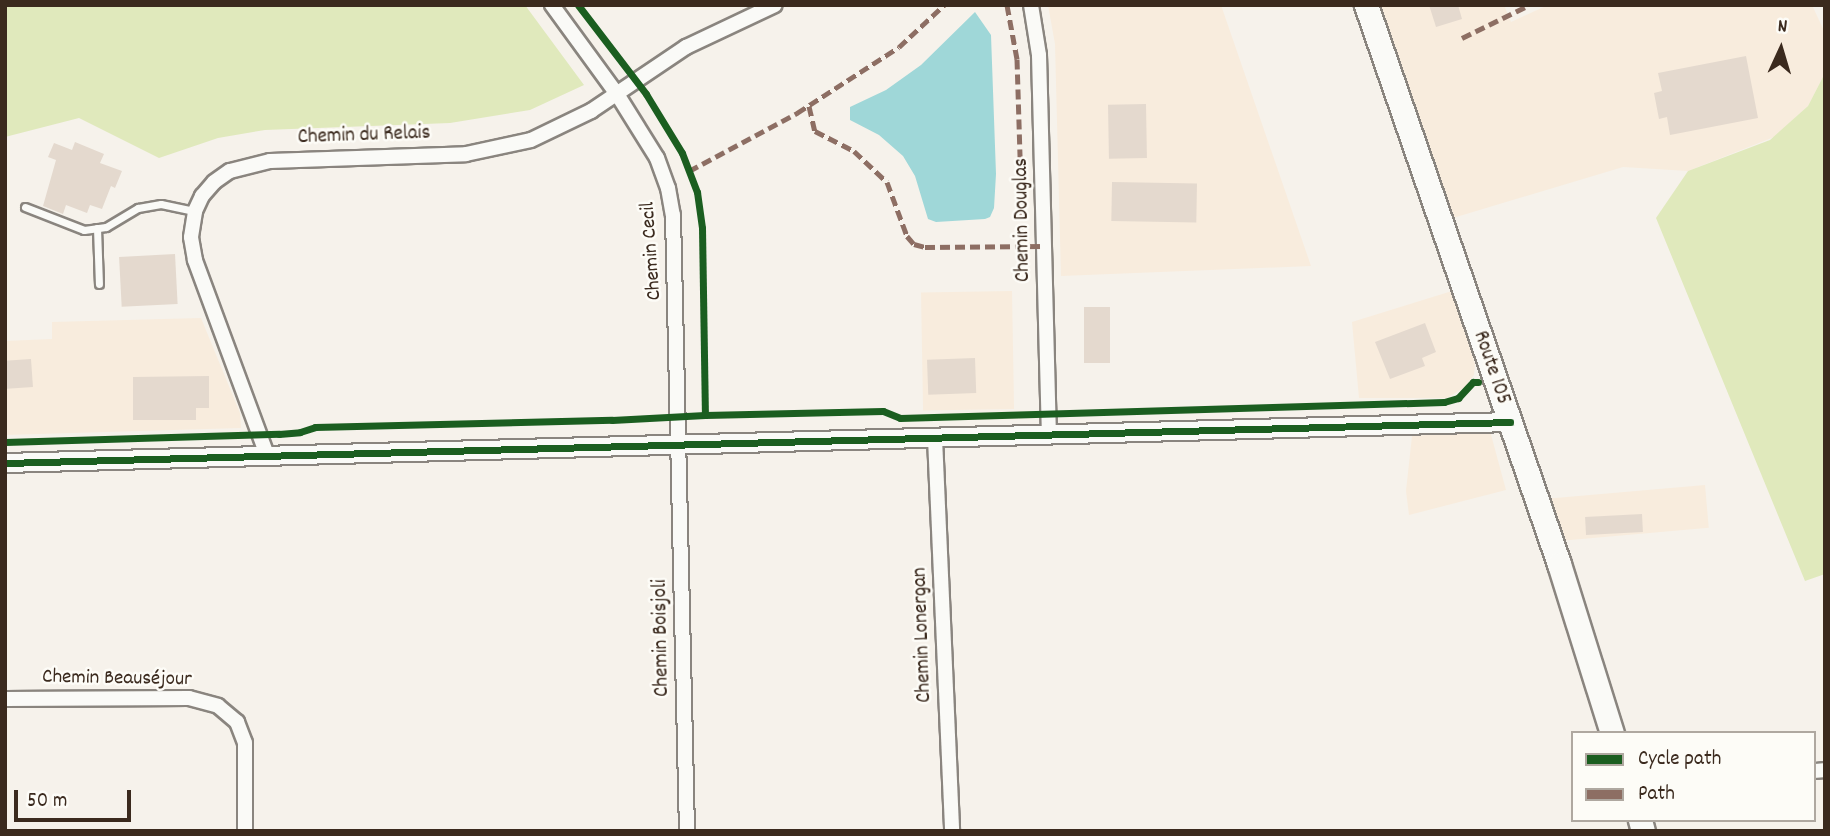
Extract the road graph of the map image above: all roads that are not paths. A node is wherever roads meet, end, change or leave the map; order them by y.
1 (552, 5) edge
2 (775, 5) edge
3 (1031, 5) edge
4 (1366, 5) edge
5 (617, 94) junction
6 (25, 207) dead end
7 (195, 211) junction
8 (97, 228) junction
9 (99, 284) dead end
10 (1510, 422) junction
11 (1049, 435) junction
12 (935, 438) junction
13 (680, 445) junction
14 (267, 456) junction
15 (5, 463) edge
16 (5, 699) edge
17 (1611, 731) edge
18 (246, 831) edge
19 (687, 831) edge
20 (952, 831) edge

1 - 5 street, Chemin Cecil
2 - 5 street, Chemin du Relais
3 - 11 street, Chemin Douglas
4 - 10 main road, Route 105
5 - 7 street, Chemin du Relais
5 - 13 street, Chemin Cecil
6 - 8 lane
7 - 8 lane
7 - 14 street, Chemin du Relais
8 - 9 lane
10 - 11 street
10 - 17 main road, Route 105
11 - 12 street
12 - 13 street
12 - 20 street, Chemin Lonergan
13 - 14 street
13 - 19 street, Chemin Boisjoli
14 - 15 street
16 - 18 street, Chemin Beauséjour

